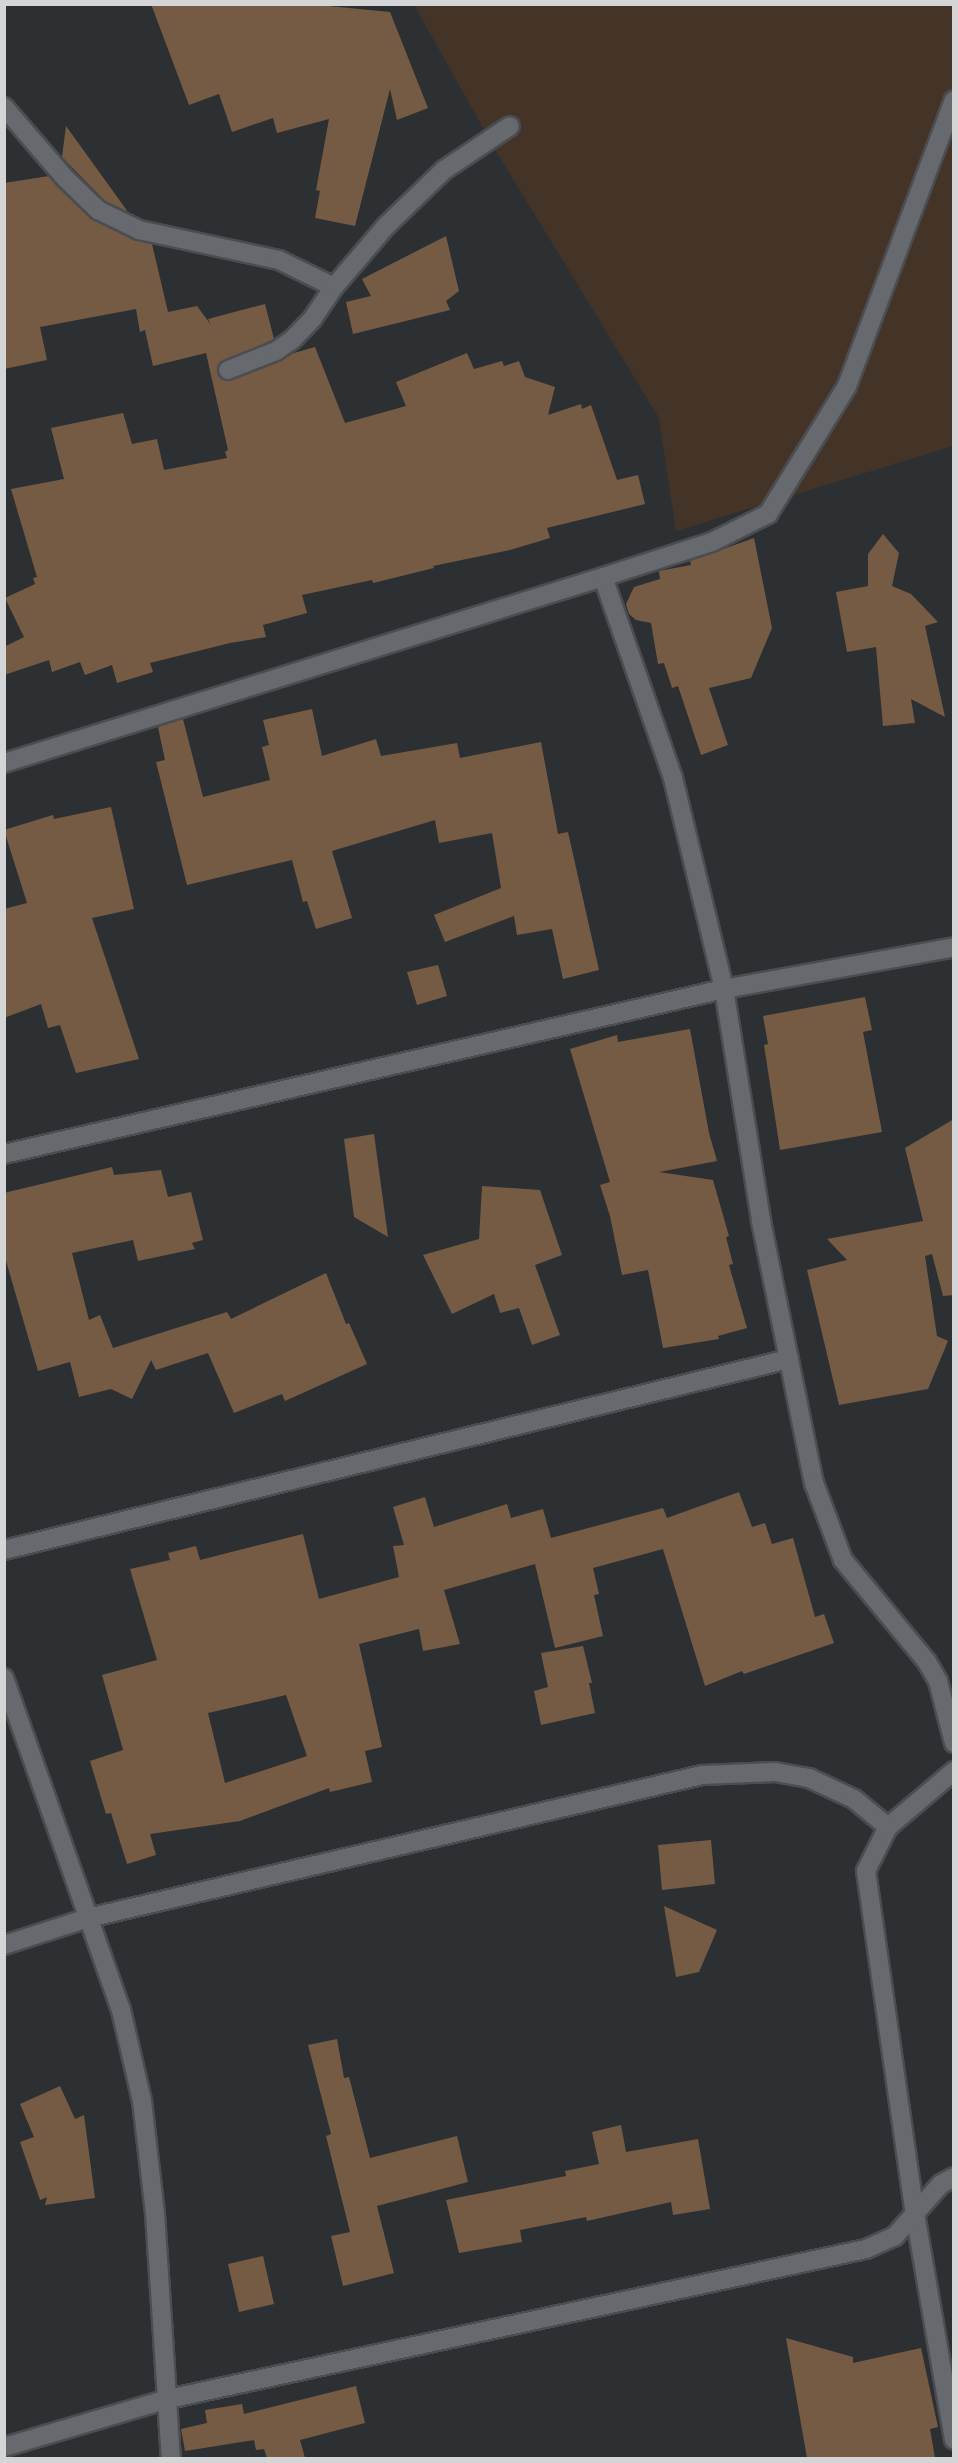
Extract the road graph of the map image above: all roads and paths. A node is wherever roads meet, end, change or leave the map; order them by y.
1 (954, 100) edge
2 (5, 107) edge
3 (510, 126) dead end
4 (334, 287) junction
5 (228, 370) dead end
6 (603, 578) junction
7 (4, 763) edge
8 (954, 947) edge
9 (724, 989) junction
10 (4, 1154) edge
11 (789, 1359) junction
12 (4, 1550) edge
13 (4, 1677) edge
14 (954, 1743) edge
15 (954, 1771) edge
16 (888, 1827) junction
17 (88, 1918) junction
18 (4, 1945) edge
19 (954, 2177) edge
20 (915, 2214) junction
21 (168, 2399) junction
22 (954, 2440) edge
23 (4, 2447) edge
24 (171, 2458) edge

1 - 6 street
2 - 4 street
3 - 4 street
4 - 5 street
6 - 7 street
6 - 9 street
8 - 9 street
9 - 10 street
9 - 11 street
11 - 12 street
11 - 14 street
13 - 17 street
15 - 16 street
16 - 17 street
16 - 20 street
17 - 18 street
17 - 21 street
19 - 20 street
20 - 21 street
20 - 22 street
21 - 23 street
21 - 24 street

